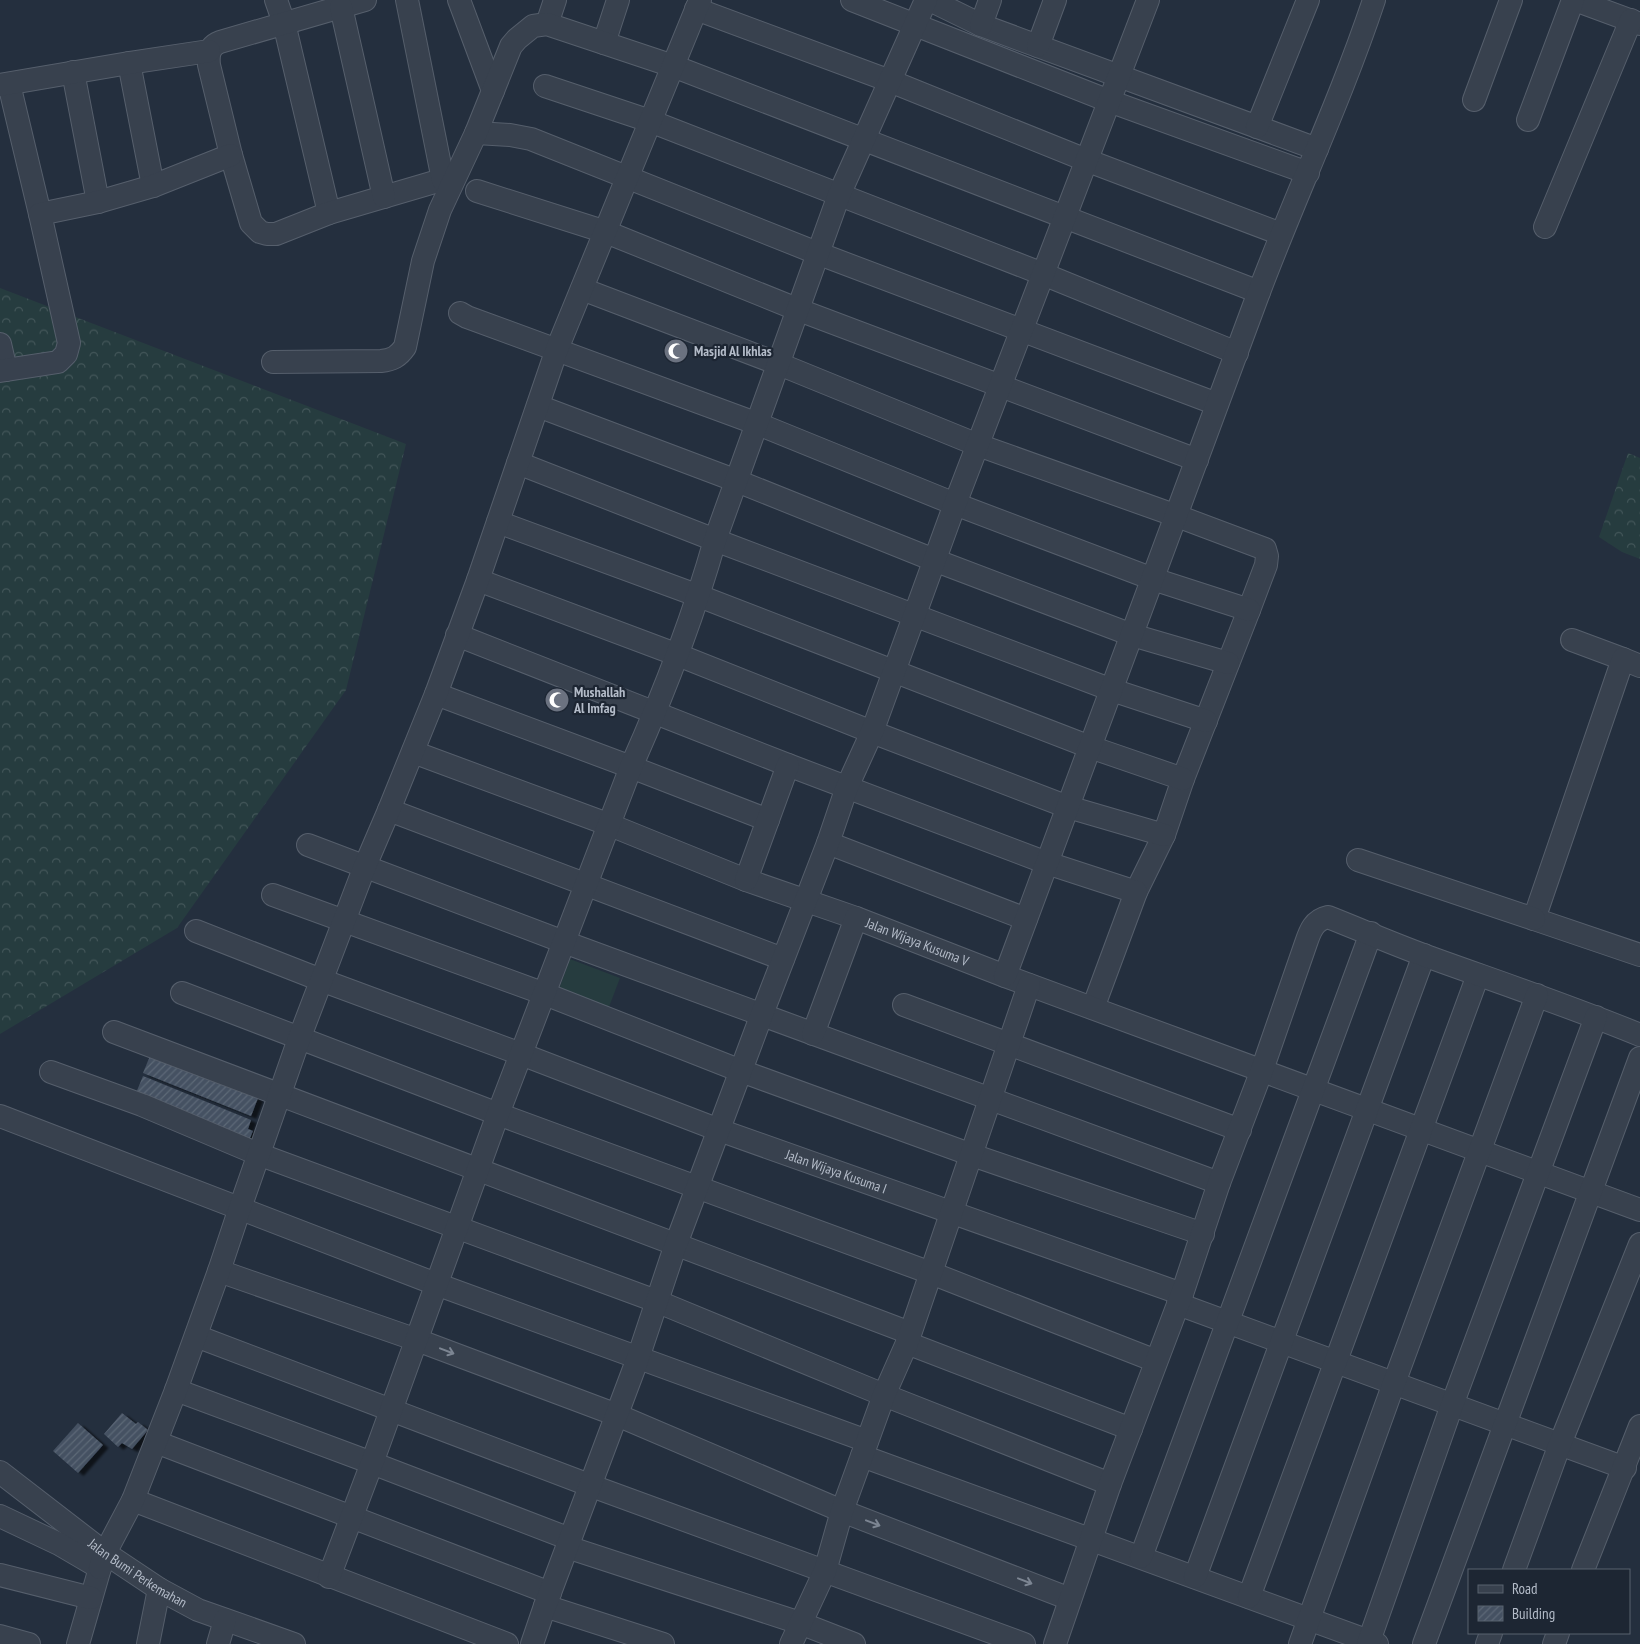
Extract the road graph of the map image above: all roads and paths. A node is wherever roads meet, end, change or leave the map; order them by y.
1 (276, 0) edge
2 (364, 0) edge
3 (407, 0) edge
4 (458, 0) edge
5 (555, 0) edge
6 (618, 0) edge
7 (852, 0) edge
8 (926, 0) edge
9 (930, 0) edge
10 (990, 0) edge
11 (1055, 0) edge
12 (1148, 0) edge
13 (1308, 0) edge
14 (1374, 0) edge
15 (1511, 0) edge
16 (1574, 0) edge
17 (698, 4) edge
18 (341, 7) junction
19 (1635, 22) edge
20 (284, 23) junction
21 (547, 24) junction
22 (916, 24) junction
23 (981, 24) junction
24 (604, 43) junction
25 (1038, 46) junction
26 (209, 51) junction
27 (129, 63) junction
28 (674, 66) junction
29 (73, 72) junction
30 (1118, 75) junction
31 (890, 80) junction
32 (5, 84) edge
33 (545, 86) dead end
34 (493, 91) junction
35 (1474, 100) dead end
36 (1109, 101) junction
37 (1528, 120) dead end
38 (650, 122) junction
39 (1257, 127) junction
40 (476, 134) junction
41 (864, 138) junction
42 (1317, 149) junction
43 (231, 155) junction
44 (1086, 160) junction
45 (1308, 173) junction
46 (627, 176) junction
47 (449, 178) junction
48 (153, 186) junction
49 (477, 191) dead end
50 (839, 195) junction
51 (384, 197) junction
52 (98, 202) junction
53 (328, 213) junction
54 (40, 214) junction
55 (1064, 218) junction
56 (1545, 227) dead end
57 (606, 232) junction
58 (1281, 234) junction
59 (817, 253) junction
60 (1043, 274) junction
61 (582, 289) junction
62 (1259, 292) junction
63 (799, 310) junction
64 (460, 313) dead end
65 (1022, 329) junction
66 (0, 344) edge
67 (557, 349) junction
68 (1237, 353) junction
69 (273, 362) dead end
70 (779, 364) junction
71 (3, 370) edge
72 (1000, 385) junction
73 (1217, 404) junction
74 (538, 406) junction
75 (758, 424) junction
76 (978, 445) junction
77 (1197, 460) junction
78 (518, 463) junction
79 (737, 481) junction
80 (955, 504) junction
81 (1177, 516) junction
82 (498, 522) junction
83 (715, 540) junction
84 (934, 560) junction
85 (1153, 578) junction
86 (478, 580) junction
87 (699, 596) junction
88 (1249, 610) junction
89 (914, 615) junction
90 (457, 635) junction
91 (1132, 635) junction
92 (1572, 640) dead end
93 (678, 655) junction
94 (1228, 663) junction
95 (1631, 663) edge
96 (894, 672) junction
97 (1112, 690) junction
98 (436, 694) junction
99 (656, 713) junction
100 (1206, 722) junction
101 (872, 732) junction
102 (1090, 747) junction
103 (413, 752) junction
104 (788, 765) junction
105 (631, 767) junction
106 (1183, 779) junction
107 (848, 788) junction
108 (1068, 807) junction
109 (389, 810) junction
110 (768, 820) junction
111 (610, 825) junction
112 (1164, 835) junction
113 (828, 843) junction
114 (308, 845) dead end
115 (1358, 860) dead end
116 (1047, 863) junction
117 (365, 866) junction
118 (746, 880) junction
119 (586, 885) junction
120 (1136, 892) junction
121 (273, 895) dead end
122 (805, 902) junction
123 (856, 918) junction
124 (1534, 918) junction
125 (1026, 920) junction
126 (343, 922) junction
127 (196, 932) dead end
128 (1371, 933) junction
129 (564, 942) junction
130 (1424, 955) junction
131 (1640, 955) edge
132 (783, 959) junction
133 (1478, 974) junction
134 (1005, 976) junction
135 (321, 980) junction
136 (1029, 985) junction
137 (182, 993) dead end
138 (544, 994) junction
139 (1537, 995) junction
140 (904, 1005) dead end
141 (1092, 1008) junction
142 (762, 1014) junction
143 (1596, 1017) junction
144 (114, 1032) dead end
145 (813, 1034) junction
146 (1640, 1035) edge
147 (299, 1039) junction
148 (1009, 1044) junction
149 (521, 1054) junction
150 (1640, 1058) edge
151 (1262, 1070) junction
152 (741, 1071) junction
153 (51, 1072) dead end
154 (1314, 1090) junction
155 (279, 1096) junction
156 (991, 1098) junction
157 (1368, 1109) junction
158 (498, 1114) junction
159 (0, 1116) edge
160 (719, 1130) junction
161 (1240, 1130) junction
162 (1422, 1130) junction
163 (1480, 1151) junction
164 (258, 1154) junction
165 (972, 1155) junction
166 (477, 1171) junction
167 (1538, 1172) junction
168 (1220, 1184) junction
169 (698, 1188) junction
170 (1591, 1192) junction
171 (240, 1208) junction
172 (1640, 1210) edge
173 (952, 1213) junction
174 (456, 1226) junction
175 (1203, 1234) junction
176 (676, 1244) junction
177 (1640, 1244) edge
178 (931, 1273) junction
179 (217, 1277) junction
180 (436, 1284) junction
181 (1180, 1299) junction
182 (656, 1301) junction
183 (1228, 1322) junction
184 (196, 1336) junction
185 (909, 1338) junction
186 (1282, 1342) junction
187 (414, 1347) junction
188 (638, 1358) junction
189 (1156, 1361) junction
190 (1336, 1362) junction
191 (1394, 1383) junction
192 (176, 1390) junction
193 (884, 1395) junction
194 (1452, 1405) junction
195 (391, 1410) junction
196 (614, 1422) junction
197 (1505, 1424) junction
198 (1640, 1426) edge
199 (1131, 1429) junction
200 (156, 1442) junction
201 (1560, 1444) junction
202 (865, 1448) junction
203 (372, 1463) junction
204 (1625, 1468) junction
205 (0, 1472) edge
206 (1110, 1484) junction
207 (589, 1485) junction
208 (134, 1500) junction
209 (0, 1516) edge
210 (351, 1517) junction
211 (840, 1517) junction
212 (1091, 1539) junction
213 (569, 1543) junction
214 (1142, 1557) junction
215 (103, 1561) junction
216 (1514, 1569) edge
217 (1584, 1569) edge
218 (825, 1571) junction
219 (0, 1576) edge
220 (329, 1577) junction
221 (1195, 1577) junction
222 (160, 1589) junction
223 (1249, 1597) junction
224 (91, 1598) junction
225 (547, 1599) junction
226 (1070, 1599) junction
227 (1309, 1619) junction
228 (225, 1620) junction
229 (800, 1623) junction
230 (0, 1636) edge
231 (1371, 1643) edge
232 (29, 1644) edge
233 (78, 1644) edge
234 (148, 1644) edge
235 (218, 1644) edge
236 (293, 1644) edge
237 (507, 1644) edge
238 (532, 1644) edge
239 (663, 1644) edge
240 (791, 1644) edge
241 (854, 1644) edge
242 (1024, 1644) edge
243 (1055, 1644) edge
244 (1300, 1644) edge
245 (1424, 1644) edge

1 - 20 street
2 - 18 street
3 - 47 street
4 - 34 street
5 - 21 street
6 - 24 street
7 - 22 street
8 - 22 street
9 - 23 street
10 - 23 street
11 - 25 street
12 - 30 street
13 - 39 street
14 - 42 street
15 - 35 street
16 - 19 street
16 - 37 street
17 - 28 street
17 - 31 street
18 - 20 street
18 - 51 street
19 - 56 street
20 - 26 street
20 - 53 street
21 - 24 street
21 - 34 street
22 - 31 street
22 - 36 street
23 - 25 street
24 - 28 street
25 - 30 street
26 - 27 street
26 - 43 street
27 - 29 street
27 - 48 street
28 - 38 street
28 - 41 street
29 - 32 street
29 - 52 street
30 - 36 street
30 - 39 street
31 - 41 street
31 - 44 street
32 - 54 street
33 - 38 street
34 - 40 street
36 - 44 street
36 - 45 street
38 - 46 street
38 - 50 street
39 - 42 street
40 - 46 street
40 - 47 street
41 - 50 street
41 - 55 street
42 - 45 street
43 - 48 street
43 - 53 street
44 - 55 street
44 - 58 street
45 - 58 street
46 - 57 street
46 - 59 street
47 - 51 street
47 - 69 street
48 - 52 street
49 - 57 street
50 - 59 street
50 - 60 street
51 - 53 street
52 - 54 street
54 - 71 street
55 - 60 street
55 - 62 street
57 - 61 street
57 - 63 street
58 - 62 street
59 - 63 street
59 - 65 street
60 - 65 street
60 - 68 street
61 - 67 street
61 - 70 street
62 - 68 street
63 - 70 street
63 - 72 street
64 - 67 street
65 - 72 street
65 - 73 street
66 - 71 street
67 - 74 street
67 - 75 street
68 - 73 street
70 - 75 street
70 - 76 street
72 - 76 street
72 - 77 street
73 - 77 street
74 - 78 street
74 - 79 street
75 - 79 street
75 - 80 street
76 - 80 street
76 - 81 street
77 - 81 street
78 - 82 street
78 - 83 street
79 - 83 street
79 - 84 street
80 - 84 street
80 - 85 street
81 - 85 street
81 - 88 street
82 - 86 street
82 - 87 street
83 - 87 street
83 - 89 street
84 - 89 street
84 - 91 street
85 - 88 street
85 - 91 street
86 - 90 street
86 - 93 street
87 - 93 street
87 - 96 street
88 - 94 street
89 - 96 street
89 - 97 street
90 - 98 street
90 - 99 street
91 - 94 street
91 - 97 street
92 - 95 street
93 - 99 street
93 - 101 street
94 - 100 street
95 - 124 street
96 - 101 street
96 - 102 street
97 - 100 street
97 - 102 street
98 - 103 street
98 - 105 street
99 - 104 street
99 - 105 street
100 - 106 street
101 - 107 street
101 - 108 street
102 - 106 street
102 - 108 street
103 - 109 street
103 - 111 street, Jalan Wijaya Kusuma V
104 - 107 street
104 - 110 street
105 - 110 street
105 - 111 street
106 - 112 street
107 - 113 street
107 - 116 street
108 - 112 street
108 - 116 street
109 - 117 street
109 - 119 street
110 - 118 street
111 - 118 street, Jalan Wijaya Kusuma V
111 - 119 street
112 - 120 street
113 - 122 street
113 - 125 street
114 - 117 street
115 - 124 street
116 - 120 street
116 - 125 street
117 - 126 street
117 - 129 street
118 - 122 street, Jalan Wijaya Kusuma V
119 - 129 street
119 - 132 street
120 - 141 street
121 - 126 street
122 - 123 street, Jalan Wijaya Kusuma V
122 - 132 street
123 - 134 street, Jalan Wijaya Kusuma V
123 - 145 street
124 - 131 street
125 - 134 street
126 - 135 street
126 - 138 street
127 - 135 street, Jalan Wijaya Kusuma I
128 - 130 street
128 - 151 street
128 - 154 street
129 - 138 street
129 - 142 street
130 - 133 street
130 - 157 street
132 - 142 street
133 - 139 street
133 - 162 street
134 - 136 street, Jalan Wijaya Kusuma V
135 - 147 street
135 - 149 street, Jalan Wijaya Kusuma I
136 - 141 street, Jalan Wijaya Kusuma V
136 - 148 street
137 - 147 street
138 - 149 street
138 - 152 street
139 - 143 street
139 - 163 street
140 - 148 street
141 - 151 street, Jalan Wijaya Kusuma V
142 - 145 street
142 - 152 street
143 - 146 street
143 - 167 street
144 - 155 street
145 - 156 street
147 - 155 street
147 - 158 street
148 - 156 street
148 - 161 street
149 - 158 street
149 - 160 street, Jalan Wijaya Kusuma I
150 - 170 street
151 - 154 street, Jalan Wijaya Kusuma V
151 - 161 street
152 - 160 street
152 - 165 street
153 - 164 street
154 - 157 street, Jalan Wijaya Kusuma V
154 - 183 street
155 - 164 street
155 - 166 street
156 - 165 street
156 - 168 street
157 - 162 street, Jalan Wijaya Kusuma V
157 - 186 street
158 - 166 street
158 - 169 street
159 - 171 street
160 - 169 street
160 - 173 street, Jalan Wijaya Kusuma I
161 - 168 street
162 - 163 street, Jalan Wijaya Kusuma V
162 - 190 street
163 - 167 street, Jalan Wijaya Kusuma V
163 - 191 street
164 - 171 street
164 - 174 street
165 - 173 street
165 - 175 street
166 - 174 street
166 - 176 street
167 - 170 street, Jalan Wijaya Kusuma V
167 - 194 street
168 - 175 street
169 - 176 street
169 - 178 street
170 - 172 street, Jalan Wijaya Kusuma V
170 - 197 street
171 - 179 street
171 - 180 street
173 - 178 street
173 - 181 street, Jalan Wijaya Kusuma I
174 - 180 street
174 - 182 street
175 - 181 street
176 - 182 street
176 - 185 street
177 - 201 street
178 - 185 street
178 - 189 street
179 - 184 street
179 - 187 street
180 - 187 street
180 - 188 street
181 - 183 street, Jalan Wijaya Kusuma I
181 - 189 street
182 - 188 street
182 - 193 street
183 - 186 street, Jalan Wijaya Kusuma I
183 - 214 street
184 - 192 street
184 - 195 street
185 - 193 street
185 - 199 street
186 - 190 street, Jalan Wijaya Kusuma I
186 - 221 street
187 - 195 street
187 - 196 street
188 - 196 street
188 - 202 street
189 - 199 street
190 - 191 street, Jalan Wijaya Kusuma I
190 - 223 street
191 - 194 street, Jalan Wijaya Kusuma I
191 - 227 street
192 - 200 street
192 - 203 street
193 - 202 street
193 - 206 street
194 - 197 street, Jalan Wijaya Kusuma I
194 - 231 street
195 - 203 street
195 - 207 street
196 - 207 street
196 - 211 street
197 - 201 street, Jalan Wijaya Kusuma I
197 - 245 street
198 - 204 street
199 - 206 street
200 - 208 street
200 - 210 street
201 - 204 street, Jalan Wijaya Kusuma I
201 - 216 street
202 - 211 street
202 - 212 street
203 - 210 street
203 - 213 street
204 - 217 street
205 - 215 street, Jalan Bumi Perkemahan
206 - 212 street
207 - 213 street
207 - 218 street
208 - 215 street
208 - 220 street
209 - 215 street
210 - 220 street
210 - 225 street
211 - 218 street
211 -> 226 street
212 - 214 street
212 - 226 street
213 - 225 street
213 - 229 street
214 - 221 street
215 - 222 street, Jalan Bumi Perkemahan
215 - 224 street
218 - 229 street
218 - 242 street
219 - 224 street
220 - 237 street
221 - 223 street
222 - 228 street, Jalan Bumi Perkemahan
222 - 234 street
223 - 227 street
224 - 233 street
225 - 238 street
225 - 239 street
226 - 243 street
227 - 231 street
227 - 244 street
228 - 235 street
228 - 236 street, Jalan Bumi Perkemahan
229 - 240 street
229 - 241 street
230 - 232 street

